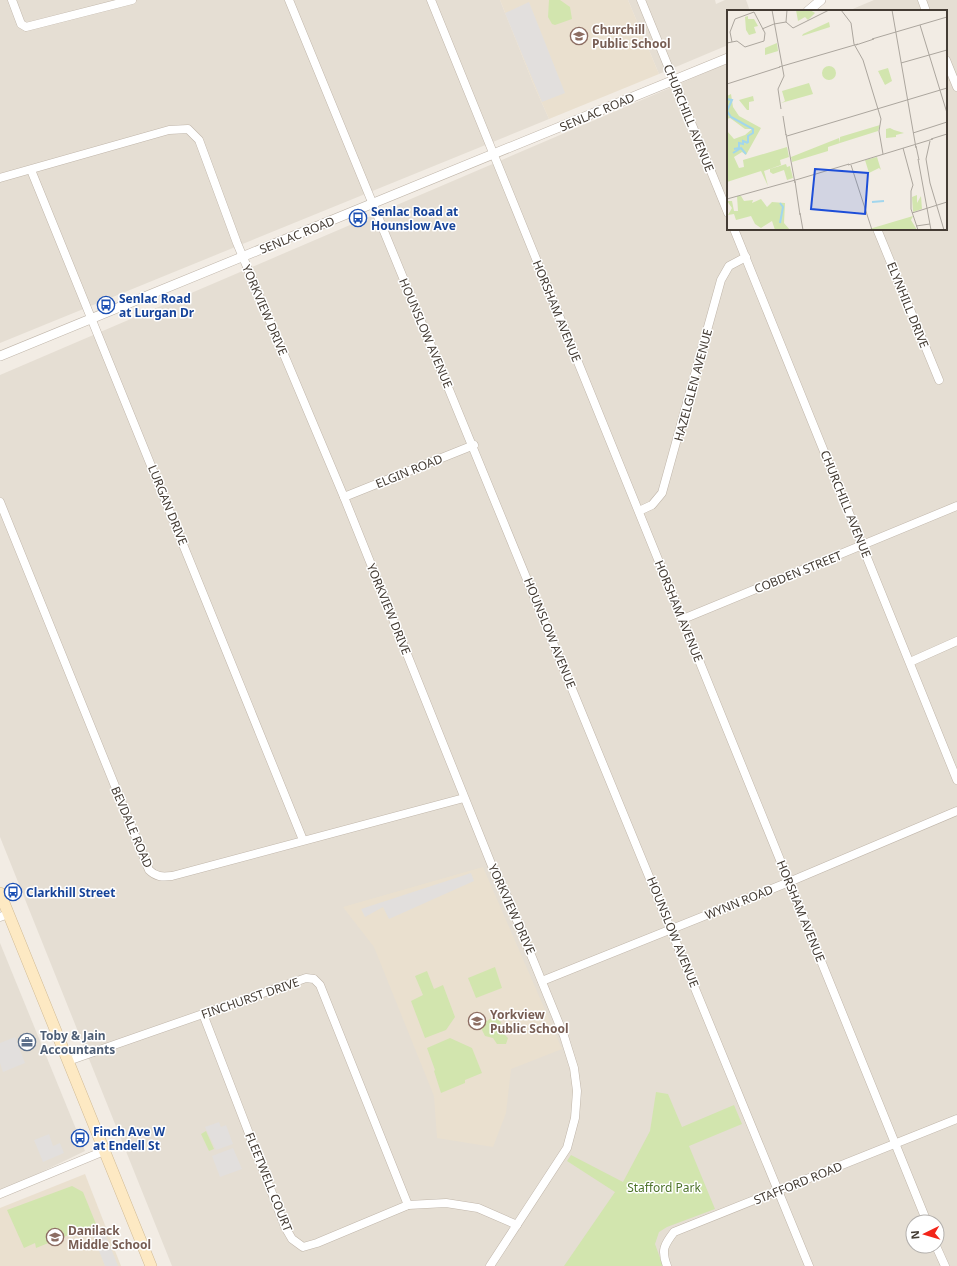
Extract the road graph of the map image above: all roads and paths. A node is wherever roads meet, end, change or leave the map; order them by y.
1 (12, 0) edge
2 (132, 0) edge
3 (289, 0) edge
4 (431, 0) edge
5 (641, 0) edge
6 (821, 0) edge
7 (922, 0) edge
8 (809, 10) edge
9 (926, 10) edge
10 (727, 58) edge
11 (947, 62) edge
12 (674, 80) junction
13 (957, 87) edge
14 (493, 156) junction
15 (31, 170) junction
16 (0, 178) edge
17 (372, 205) junction
18 (727, 211) edge
19 (734, 230) edge
20 (877, 230) edge
21 (242, 256) junction
22 (746, 257) junction
23 (92, 318) junction
24 (0, 356) edge
25 (939, 380) dead end
26 (474, 445) junction
27 (344, 497) junction
28 (0, 502) edge
29 (957, 506) edge
30 (639, 511) junction
31 (863, 546) junction
32 (683, 619) junction
33 (957, 641) edge
34 (910, 662) junction
35 (957, 780) edge
36 (464, 798) junction
37 (957, 811) edge
38 (303, 840) junction
39 (789, 882) junction
40 (0, 893) edge
41 (4, 916) edge
42 (672, 930) junction
43 (542, 981) junction
44 (203, 1014) junction
45 (68, 1061) junction
46 (957, 1119) edge
47 (895, 1145) junction
48 (104, 1151) junction
49 (779, 1191) junction
50 (0, 1194) edge
51 (408, 1205) junction
52 (924, 1214) edge
53 (518, 1225) junction
54 (939, 1254) edge
55 (151, 1266) edge
56 (490, 1266) edge
57 (667, 1266) edge
58 (809, 1266) edge
59 (944, 1266) edge

1 - 2 street
3 - 17 street, HOUNSLOW AVENUE
4 - 14 street, HORSHAM AVENUE
5 - 12 street, CHURCHILL AVENUE
6 - 8 street
7 - 9 street
10 - 12 street, SENLAC ROAD
11 - 13 street
12 - 14 street, SENLAC ROAD
12 - 18 street, CHURCHILL AVENUE
14 - 17 street, SENLAC ROAD
14 - 30 street, HORSHAM AVENUE
15 - 16 street, YORKVIEW DRIVE
15 - 21 street, YORKVIEW DRIVE
15 - 23 street, LURGAN DRIVE
17 - 21 street, SENLAC ROAD
17 - 26 street, HOUNSLOW AVENUE
19 - 22 street, CHURCHILL AVENUE
20 - 25 street, ELYNHILL DRIVE
21 - 23 street, SENLAC ROAD
21 - 27 street, YORKVIEW DRIVE
22 - 30 street, HAZELGLEN AVENUE
22 - 31 street, CHURCHILL AVENUE
23 - 24 street, SENLAC ROAD
23 - 38 street, LURGAN DRIVE
26 - 27 street, ELGIN ROAD
26 - 42 street, HOUNSLOW AVENUE
27 - 36 street, YORKVIEW DRIVE
28 - 38 street, BEVDALE ROAD
29 - 31 street, COBDEN STREET
30 - 32 street, HORSHAM AVENUE
31 - 32 street, COBDEN STREET
31 - 34 street, CHURCHILL AVENUE
32 - 39 street, HORSHAM AVENUE
33 - 34 street
34 - 35 street, CHURCHILL AVENUE
36 - 38 street, BEVDALE ROAD
36 - 43 street, YORKVIEW DRIVE
37 - 39 street, WYNN ROAD
39 - 42 street, WYNN ROAD
39 - 47 street, HORSHAM AVENUE
40 - 41 main road
41 - 45 main road
42 - 43 street, WYNN ROAD
42 - 49 street, HOUNSLOW AVENUE
43 - 53 street, YORKVIEW DRIVE
44 - 45 street, FINCHURST DRIVE
44 - 51 street, FINCHURST DRIVE
44 - 51 street, FLEETWELL COURT
45 - 48 main road
46 - 47 street, STAFFORD ROAD
47 - 49 street, STAFFORD ROAD
47 - 52 street, HORSHAM AVENUE
48 - 50 street
48 - 55 main road
49 - 57 street, STAFFORD ROAD
49 - 58 street, HOUNSLOW AVENUE
51 - 53 street, FLEETWELL COURT
53 - 56 street, YORKVIEW DRIVE
54 - 59 street

